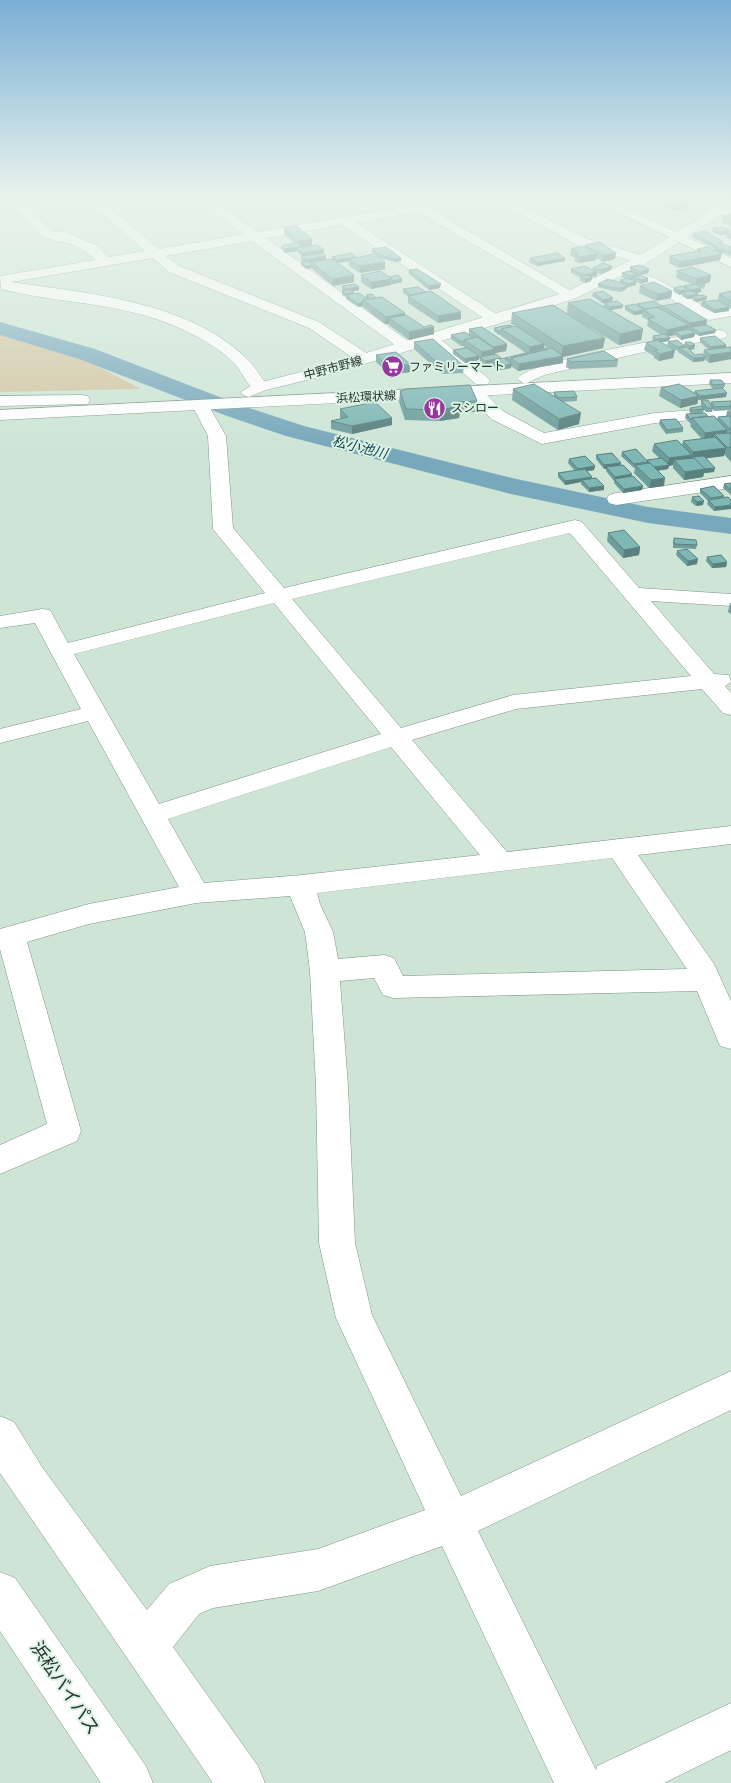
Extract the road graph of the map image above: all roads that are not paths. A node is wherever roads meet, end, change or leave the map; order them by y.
1 (200, 281) edge
2 (317, 281) edge
3 (436, 281) edge
4 (547, 281) edge
5 (600, 281) edge
6 (650, 281) edge
7 (0, 284) edge
8 (571, 295) junction
9 (731, 312) edge
10 (710, 316) junction
11 (496, 320) junction
12 (432, 339) junction
13 (726, 339) edge
14 (407, 347) junction
15 (365, 359) junction
16 (731, 368) edge
17 (731, 378) edge
18 (525, 379) junction
19 (478, 386) junction
20 (248, 394) junction
21 (205, 401) junction
22 (3, 409) edge
23 (731, 412) edge
24 (0, 431) edge
25 (731, 482) edge
26 (616, 499) dead end
27 (634, 594) junction
28 (278, 596) junction
29 (731, 600) edge
30 (0, 622) edge
31 (61, 651) junction
32 (720, 680) edge
33 (731, 708) edge
34 (94, 713) junction
35 (0, 736) edge
36 (396, 737) junction
37 (152, 815) junction
38 (731, 835) edge
39 (619, 848) junction
40 (500, 861) junction
41 (302, 885) junction
42 (196, 893) junction
43 (5, 937) edge
44 (325, 971) junction
45 (708, 980) junction
46 (731, 1037) edge
47 (0, 1160) edge
48 (731, 1390) edge
49 (0, 1436) edge
50 (451, 1522) junction
51 (0, 1593) edge
52 (146, 1646) junction
53 (731, 1726) edge
54 (129, 1783) edge
55 (241, 1783) edge
56 (578, 1783) edge
57 (614, 1783) edge

1 - 15 main road
2 - 14 main road
3 - 11 main road
4 - 8 main road
5 - 8 main road, 中野市野線
6 - 10 main road
7 - 20 main road
8 - 11 main road, 中野市野線
9 - 10 main road
10 - 13 main road
11 - 12 main road, 中野市野線
12 - 14 main road, 中野市野線
12 - 19 main road
13 - 18 main road
14 - 15 main road, 中野市野線
15 - 20 main road, 中野市野線
16 - 18 main road, 浜松環状線
17 - 19 main road, 浜松環状線
18 - 19 main road, 浜松環状線
19 - 20 main road, 浜松環状線
19 - 23 main road
20 - 21 main road, 浜松環状線
21 - 22 main road, 浜松環状線
21 - 22 main road, 浜松環状線
21 - 28 main road
22 - 24 main road
25 - 26 main road
27 - 28 main road
27 - 29 main road
27 - 32 main road
28 - 31 main road
28 - 36 main road
30 - 31 main road
31 - 34 main road
32 - 33 main road
32 - 36 main road
34 - 35 main road
34 - 37 main road
36 - 37 main road
36 - 40 main road
37 - 42 main road
38 - 39 main road
39 - 40 main road
39 - 45 main road
40 - 41 main road
41 - 42 main road
41 - 44 main road
42 - 43 main road
43 - 47 main road
44 - 45 main road
44 - 50 main road
45 - 46 main road
48 - 50 main road
49 - 52 main road
50 - 52 main road
50 - 56 main road
51 - 54 main road, 浜松バイパス
52 - 55 main road
53 - 57 main road

